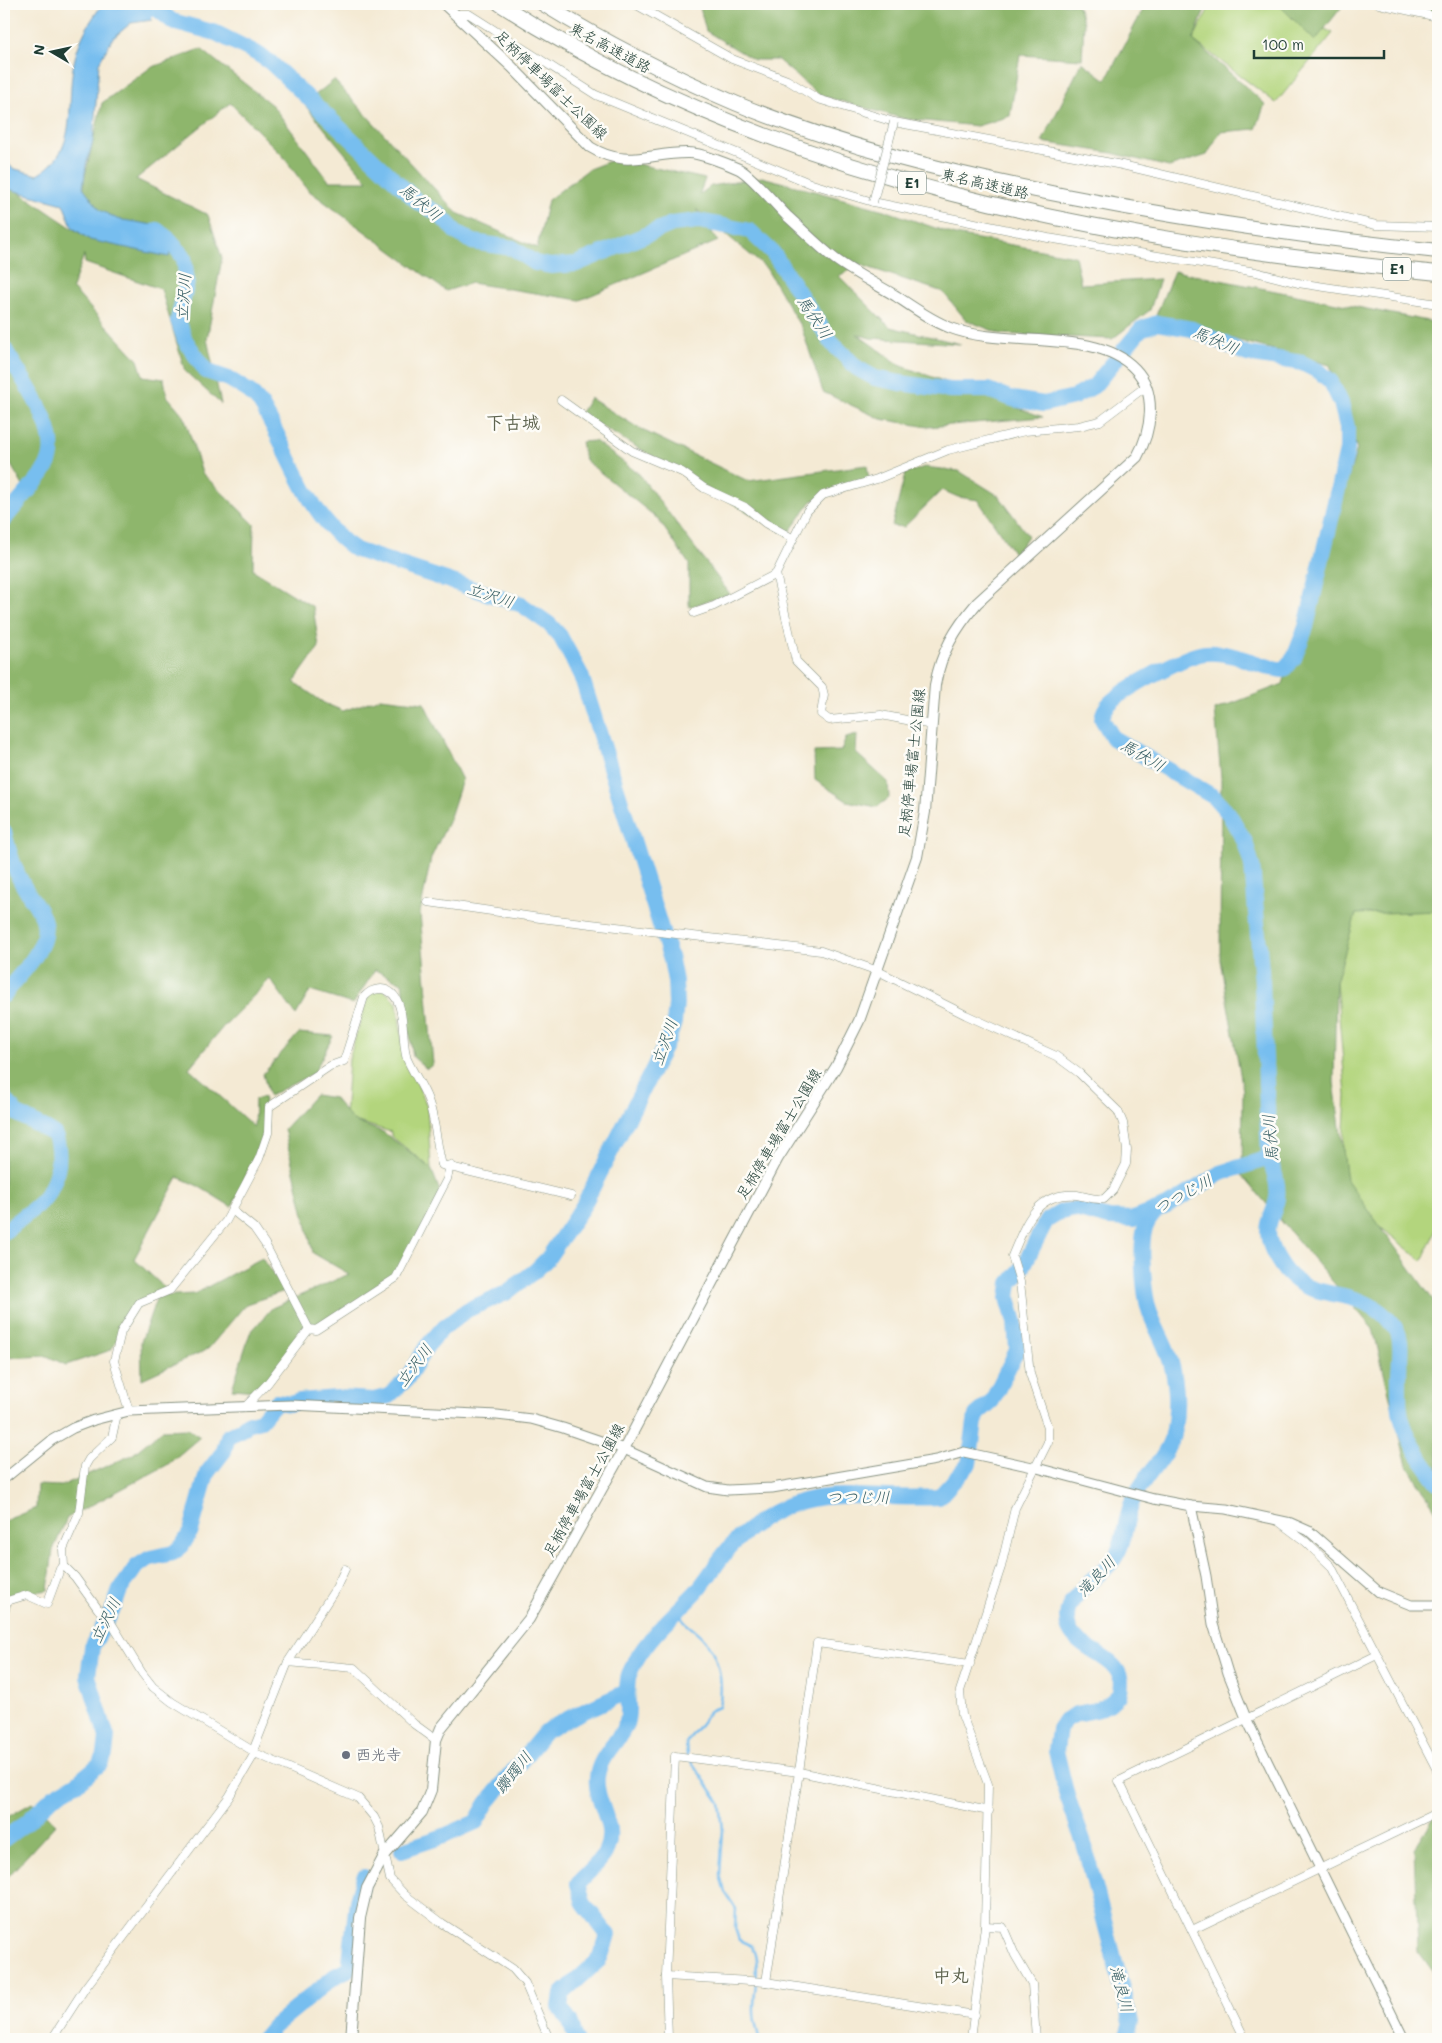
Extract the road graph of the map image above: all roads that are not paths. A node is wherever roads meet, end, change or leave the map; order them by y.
1 (444, 4) edge
2 (500, 4) edge
3 (543, 4) edge
4 (634, 4) edge
5 (1379, 4) edge
6 (455, 14) junction
7 (1438, 17) edge
8 (894, 122) junction
9 (873, 202) junction
10 (1438, 227) edge
11 (1438, 250) edge
12 (1438, 273) edge
13 (1438, 304) edge
14 (1145, 387) junction
15 (561, 400) dead end
16 (792, 538) junction
17 (776, 574) junction
18 (694, 613) dead end
19 (932, 725) junction
20 (428, 902) dead end
21 (878, 971) junction
22 (450, 1165) junction
23 (571, 1196) dead end
24 (232, 1210) junction
25 (309, 1329) junction
26 (245, 1407) junction
27 (129, 1411) junction
28 (116, 1414) junction
29 (624, 1449) junction
30 (1037, 1468) junction
31 (4, 1479) edge
32 (1191, 1506) junction
33 (1277, 1520) junction
34 (64, 1566) junction
35 (345, 1569) dead end
36 (1438, 1605) edge
37 (4, 1614) edge
38 (1377, 1655) junction
39 (288, 1662) junction
40 (970, 1664) junction
41 (1246, 1718) junction
42 (436, 1740) junction
43 (254, 1752) junction
44 (799, 1772) junction
45 (1438, 1772) edge
46 (989, 1812) junction
47 (1438, 1812) edge
48 (384, 1856) junction
49 (1319, 1867) junction
50 (984, 1926) junction
51 (1192, 1930) junction
52 (666, 1976) junction
53 (766, 1982) junction
54 (975, 2015) junction
55 (52, 2039) edge
56 (351, 2039) edge
57 (550, 2039) edge
58 (668, 2039) edge
59 (971, 2039) edge
60 (1036, 2039) edge
61 (1246, 2039) edge
62 (1404, 2039) edge

1 - 6 main road, 足柄停車場富士公園線
2 - 12 highway, 東名高速道路 / E1
3 - 11 highway, 東名高速道路 / E1
4 - 8 street
5 - 7 street
6 - 9 street
6 - 14 main road, 足柄停車場富士公園線
8 - 9 street, bridge
8 - 10 street
9 - 13 street
14 - 16 street
14 - 19 main road, 足柄停車場富士公園線
15 - 16 street
16 - 17 street
17 - 18 street
17 - 19 street
19 - 21 main road, 足柄停車場富士公園線
20 - 21 street
21 - 29 main road, 足柄停車場富士公園線
21 - 30 street
22 - 23 street
22 - 24 street
22 - 25 street
24 - 25 street
24 - 27 street
25 - 26 street
26 - 27 street
26 - 29 street
27 - 28 street
28 - 31 street
28 - 34 street
29 - 30 street
29 - 42 main road, 足柄停車場富士公園線
30 - 32 street
30 - 40 street
32 - 33 street
32 - 41 street
33 - 36 street
33 - 38 street
34 - 37 street
34 - 43 street
35 - 39 street
38 - 41 street
38 - 45 street
39 - 42 street
39 - 43 street
40 - 44 street
40 - 46 street
41 - 49 street
41 - 51 street
42 - 48 main road, 足柄停車場富士公園線
43 - 48 street
43 - 55 street
44 - 46 street
44 - 52 street
44 - 53 street
46 - 50 street
47 - 49 street
48 - 56 main road, 足柄停車場富士公園線
48 - 57 street
49 - 51 street
49 - 62 street
50 - 54 street
50 - 60 street
51 - 61 street
52 - 53 street
52 - 58 street
53 - 54 street
54 - 59 street

